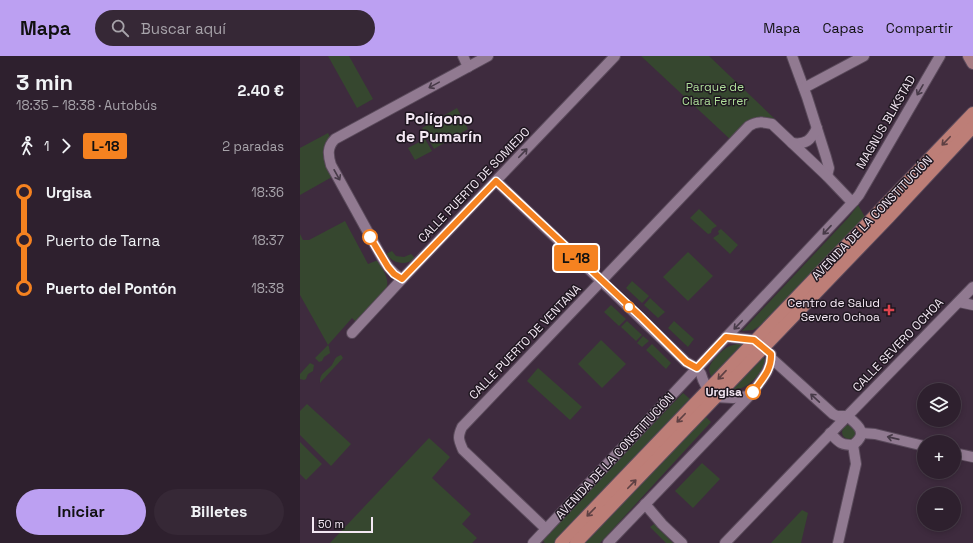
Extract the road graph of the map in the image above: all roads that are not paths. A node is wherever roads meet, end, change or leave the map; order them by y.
1 (463, 56) edge
2 (488, 56) edge
3 (615, 56) edge
4 (792, 56) edge
5 (864, 56) edge
6 (940, 56) edge
7 (969, 56) edge
8 (973, 62) edge
9 (468, 67) junction
10 (804, 88) junction
11 (973, 113) edge
12 (973, 127) edge
13 (817, 128) junction
14 (792, 143) junction
15 (827, 176) junction
16 (496, 181) junction
17 (854, 201) junction
18 (402, 279) junction
19 (601, 281) junction
20 (973, 287) edge
21 (958, 302) junction
22 (973, 305) edge
23 (352, 333) dead end
24 (726, 337) junction
25 (759, 344) junction
26 (772, 358) junction
27 (697, 368) junction
28 (711, 394) junction
29 (748, 396) junction
30 (844, 419) junction
31 (862, 433) junction
32 (828, 436) junction
33 (917, 444) edge
34 (853, 445) junction
35 (961, 454) edge
36 (973, 457) edge
37 (645, 504) junction
38 (546, 529) junction
39 (533, 543) edge
40 (561, 543) edge
41 (576, 543) edge
42 (608, 543) edge
43 (682, 543) edge
44 (725, 543) edge
45 (838, 543) edge

1 - 9 street
2 - 9 street
16 -> 3 street, CALLE PUERTO DE SOMIEDO
4 - 10 street
5 - 10 street
6 -> 17 street, MAGNUS BLIKSTAD
7 - 8 main road
9 -> 18 street
10 - 13 street
11 -> 25 main road, AVENIDA DE LA CONSTITUCIÓN
12 - 25 main road, AVENIDA DE LA CONSTITUCIÓN
13 - 14 street
13 - 15 street
14 - 15 street, CALLE PUERTO DE VENTANA
14 - 19 street, CALLE PUERTO DE VENTANA
15 - 17 street, CALLE PUERTO DE VENTANA
16 - 18 street, CALLE PUERTO DE SOMIEDO
16 - 19 street
17 -> 24 street, AVENIDA DE LA CONSTITUCIÓN
18 - 23 street, CALLE PUERTO DE SOMIEDO
19 - 27 street
19 - 38 street, CALLE PUERTO DE VENTANA
20 - 21 street, CALLE SEVERO OCHOA
21 - 22 street
21 - 30 street, CALLE SEVERO OCHOA
24 - 25 street
24 - 27 street, AVENIDA DE LA CONSTITUCIÓN
25 - 26 street
25 - 28 main road, AVENIDA DE LA CONSTITUCIÓN
26 - 29 street
30 -> 26 street
27 - 28 street
27 - 38 street, AVENIDA DE LA CONSTITUCIÓN
28 - 29 street
28 -> 40 main road, AVENIDA DE LA CONSTITUCIÓN
41 -> 28 main road, AVENIDA DE LA CONSTITUCIÓN
29 - 37 street
30 - 31 street
30 - 32 street, CALLE SEVERO OCHOA
33 -> 31 street
31 - 34 street
32 - 34 street
32 - 44 street
34 - 45 street
35 - 36 street
37 - 42 street
37 - 43 street
38 - 39 street, AVENIDA DE LA CONSTITUCIÓN

